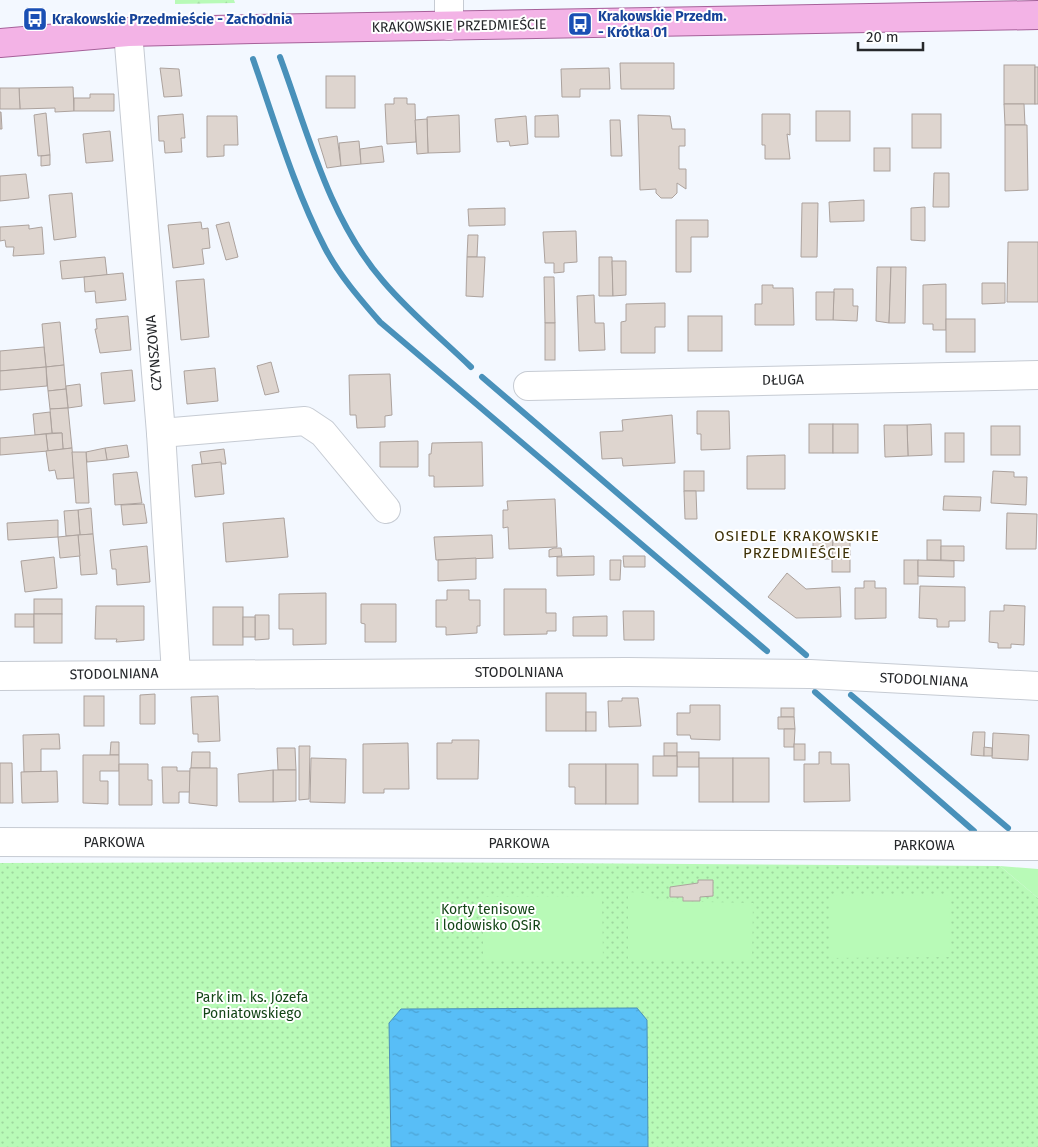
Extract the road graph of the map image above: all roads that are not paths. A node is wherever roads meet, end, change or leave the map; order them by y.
1 (449, 13) edge
2 (1038, 15) edge
3 (128, 32) junction
4 (0, 43) edge
5 (1038, 375) edge
6 (528, 386) dead end
7 (161, 433) junction
8 (386, 509) dead end
9 (176, 674) junction
10 (0, 676) edge
11 (1038, 686) edge
12 (0, 842) edge
13 (1038, 846) edge

1 - 2 main road, KRAKOWSKIE PRZEDMIEŚCIE
1 - 3 main road, KRAKOWSKIE PRZEDMIEŚCIE
3 - 4 main road, KRAKOWSKIE PRZEDMIEŚCIE
3 - 7 street, CZYNSZOWA
5 - 6 street, DŁUGA
7 - 8 street
7 - 9 street, CZYNSZOWA
9 - 10 street, STODOLNIANA
9 - 11 street, STODOLNIANA
12 - 13 street, PARKOWA

